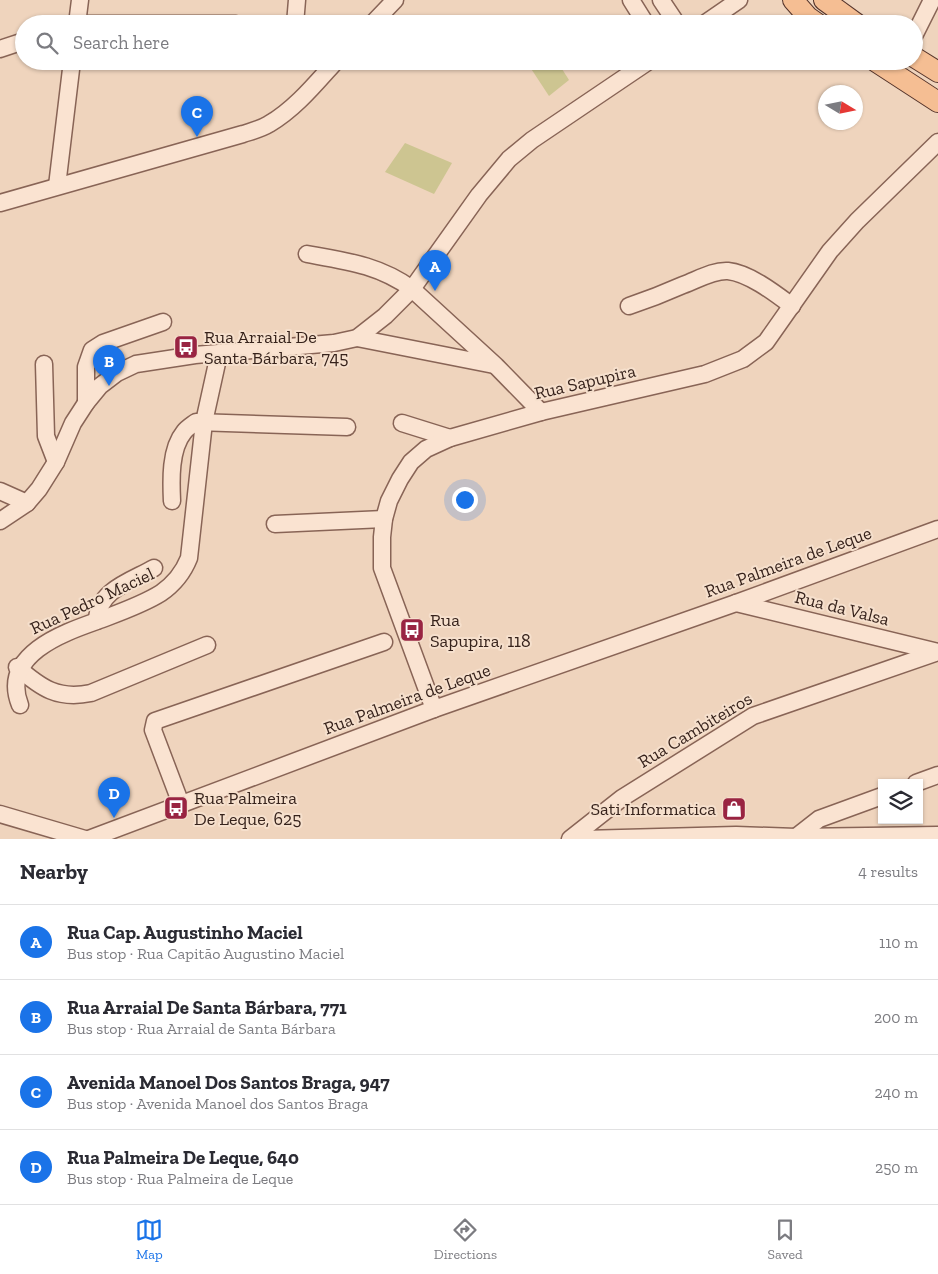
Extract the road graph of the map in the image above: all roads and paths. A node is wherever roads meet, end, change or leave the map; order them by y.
1 (80, 0) edge
2 (297, 0) edge
3 (395, 0) edge
4 (631, 0) edge
5 (661, 0) edge
6 (740, 0) edge
7 (793, 0) edge
8 (824, 0) edge
9 (932, 0) edge
10 (78, 15) edge
11 (296, 15) edge
12 (381, 15) edge
13 (640, 15) edge
14 (671, 15) edge
15 (718, 15) edge
16 (806, 15) edge
17 (845, 15) edge
18 (923, 18) edge
19 (15, 43) edge
20 (0, 49) edge
21 (923, 63) edge
22 (71, 70) edge
23 (328, 70) edge
24 (636, 70) edge
25 (888, 70) edge
26 (938, 72) edge
27 (938, 102) edge
28 (938, 142) edge
29 (56, 186) junction
30 (0, 203) edge
31 (307, 254) dead end
32 (412, 289) junction
33 (629, 306) dead end
34 (792, 306) junction
35 (163, 322) dead end
36 (357, 338) junction
37 (219, 354) junction
38 (44, 364) dead end
39 (496, 366) junction
40 (86, 403) junction
41 (541, 412) junction
42 (204, 422) junction
43 (402, 422) dead end
44 (348, 428) dead end
45 (450, 438) junction
46 (56, 462) junction
47 (0, 491) edge
48 (172, 501) dead end
49 (27, 503) junction
50 (384, 519) junction
51 (0, 521) edge
52 (275, 524) dead end
53 (938, 529) edge
54 (154, 568) dead end
55 (736, 603) junction
56 (97, 620) junction
57 (384, 642) dead end
58 (207, 645) dead end
59 (938, 652) edge
60 (15, 672) junction
61 (0, 686) edge
62 (20, 705) dead end
63 (434, 709) junction
64 (938, 775) edge
65 (923, 780) edge
66 (878, 797) edge
67 (182, 804) junction
68 (0, 814) edge
69 (938, 835) edge
70 (737, 837) edge
71 (796, 837) junction
72 (85, 839) edge
73 (89, 839) edge
74 (570, 839) edge
75 (583, 839) edge

1 - 10 street
2 - 11 street
3 - 12 street
4 - 13 street
5 - 14 street
6 - 15 street
7 - 16 main road
8 - 17 main road
9 - 18 street
19 - 20 street
21 - 26 main road
22 - 29 street
23 - 29 street
24 - 32 street
25 - 27 main road
28 - 34 street, Rua Sapupira
29 - 30 street
31 - 32 street
32 - 36 street
32 - 39 street
33 - 34 street
34 - 41 street, Rua Sapupira
35 - 40 street
36 - 37 street
36 - 39 street
37 - 40 street
37 - 42 street, Rua Pedro Maciel
38 - 46 street
39 - 41 street
40 - 46 street
41 - 45 street, Rua Sapupira
42 - 44 street
42 - 48 street
42 - 56 street, Rua Pedro Maciel
43 - 45 street
45 - 50 street, Rua Sapupira
46 - 49 street
47 - 49 street
49 - 51 street
50 - 52 street
50 - 63 street, Rua Sapupira
53 - 55 street, Rua Palmeira de Leque
54 - 56 street
55 - 59 street, Rua da Valsa
55 - 63 street, Rua Palmeira de Leque
56 - 60 street, Rua Pedro Maciel
57 - 67 street
58 - 60 street
59 - 74 street, Rua Cambiteiros
60 - 61 street, Rua Pedro Maciel
60 - 62 street
63 - 67 street, Rua Palmeira de Leque
64 - 65 street
66 - 71 street
67 - 73 street, Rua Palmeira de Leque
68 - 72 street
69 - 71 street
70 - 71 street
70 - 75 street

